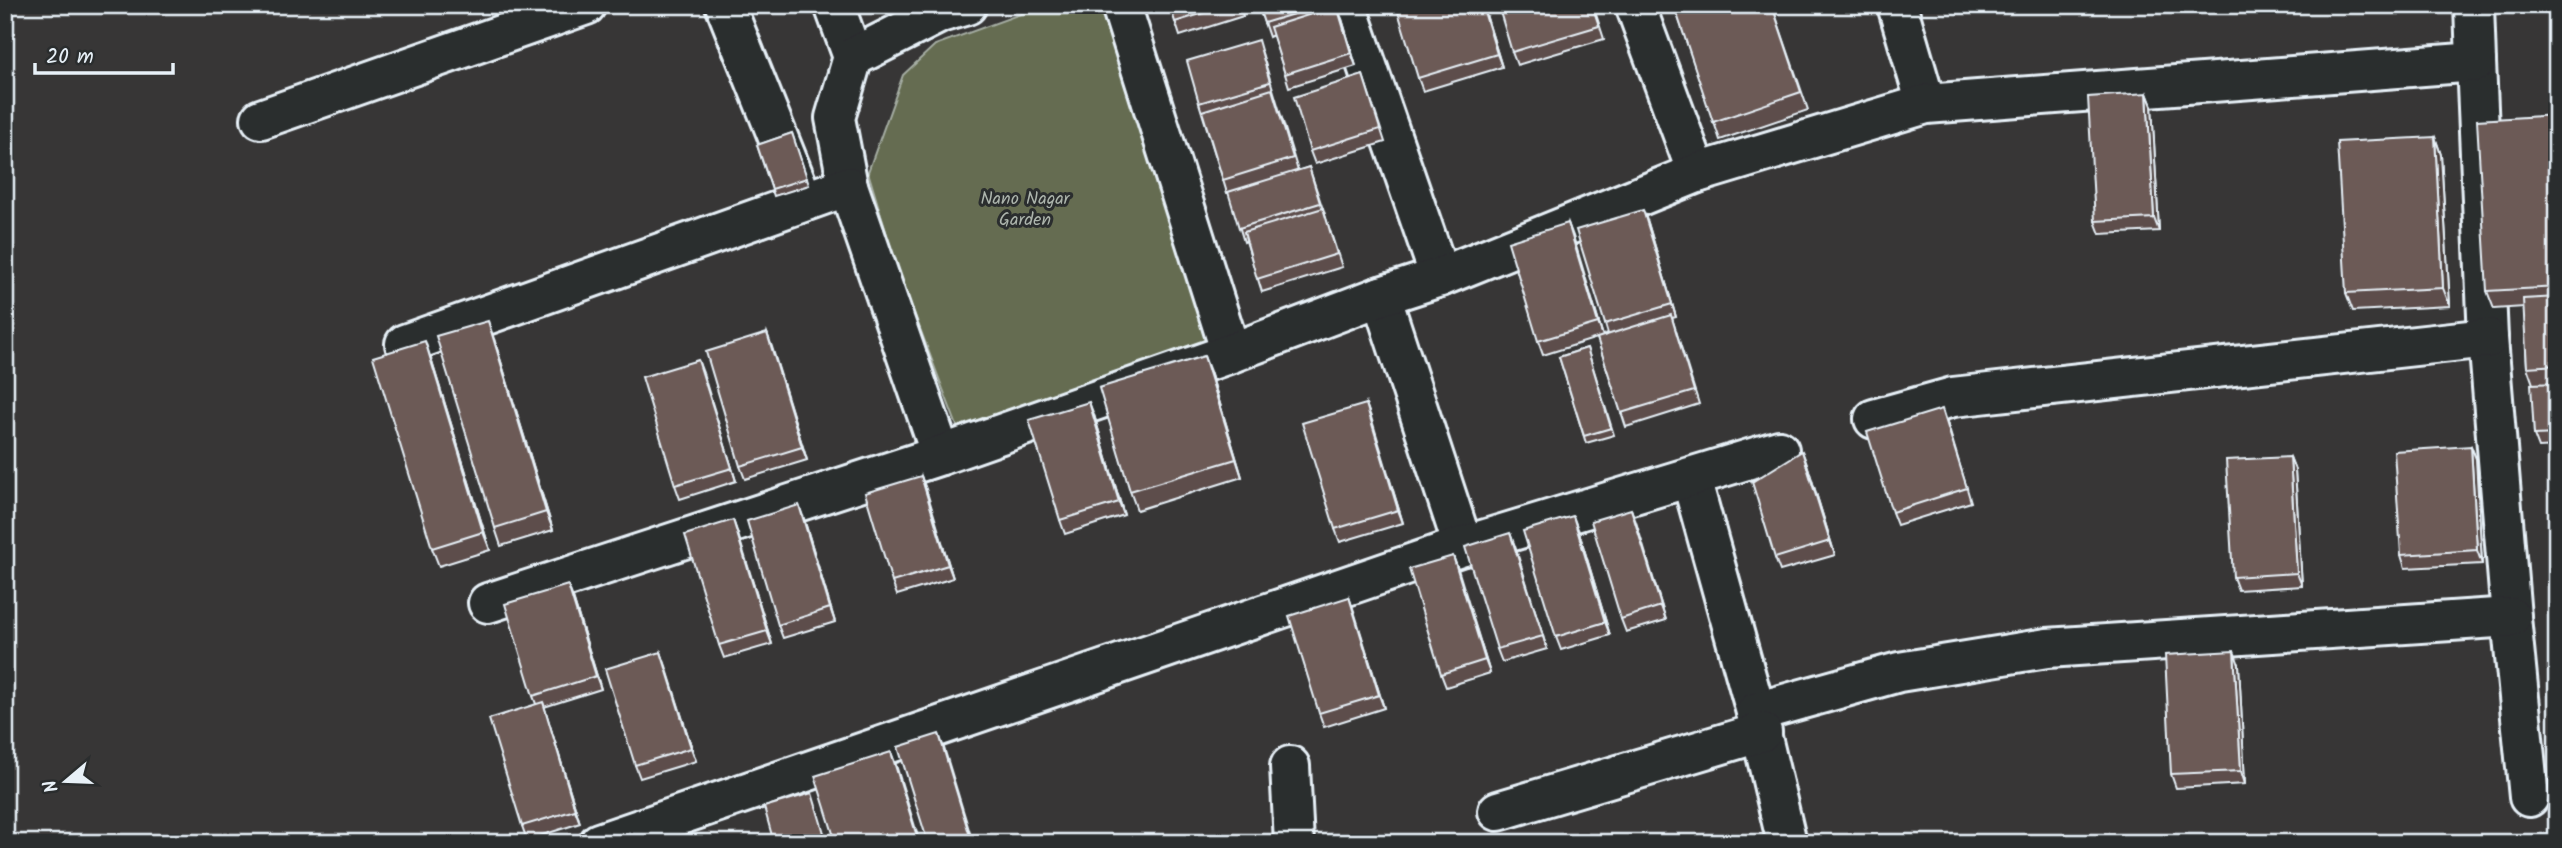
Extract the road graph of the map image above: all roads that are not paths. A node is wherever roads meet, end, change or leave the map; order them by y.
1 (586, 5) edge
2 (725, 5) edge
3 (834, 5) edge
4 (967, 5) edge
5 (1121, 5) edge
6 (1346, 5) edge
7 (1635, 5) edge
8 (1897, 5) edge
9 (2474, 5) edge
10 (853, 57) junction
11 (2476, 62) junction
12 (1926, 104) junction
13 (261, 120) dead end
14 (1697, 173) junction
15 (848, 186) junction
16 (804, 202) junction
17 (1440, 277) junction
18 (1381, 296) junction
19 (2488, 338) junction
20 (405, 344) edge
21 (1231, 352) junction
22 (1874, 419) dead end
23 (1779, 450) dead end
24 (941, 454) junction
25 (1691, 478) junction
26 (1463, 546) junction
27 (488, 603) dead end
28 (2511, 617) junction
29 (1759, 722) junction
30 (1290, 766) dead end
31 (2529, 797) dead end
32 (1498, 811) dead end
33 (599, 843) edge
34 (1294, 843) edge
35 (1787, 843) edge

1 - 13 street
2 - 16 street
3 - 10 street
4 - 10 street
5 - 21 street
6 - 17 street
7 - 14 street
8 - 12 street
9 - 11 street
10 - 15 street
11 - 12 street
11 - 19 street
12 - 14 street
14 - 17 street
15 - 16 street
15 - 24 street
16 - 20 street
17 - 18 street
18 - 21 street
18 - 26 street
19 - 22 street
19 - 28 street
21 - 24 street
23 - 25 street
24 - 27 street
25 - 26 street
25 - 29 street
26 - 33 street
28 - 29 street
28 - 31 street
29 - 32 street
29 - 35 street
30 - 34 street

